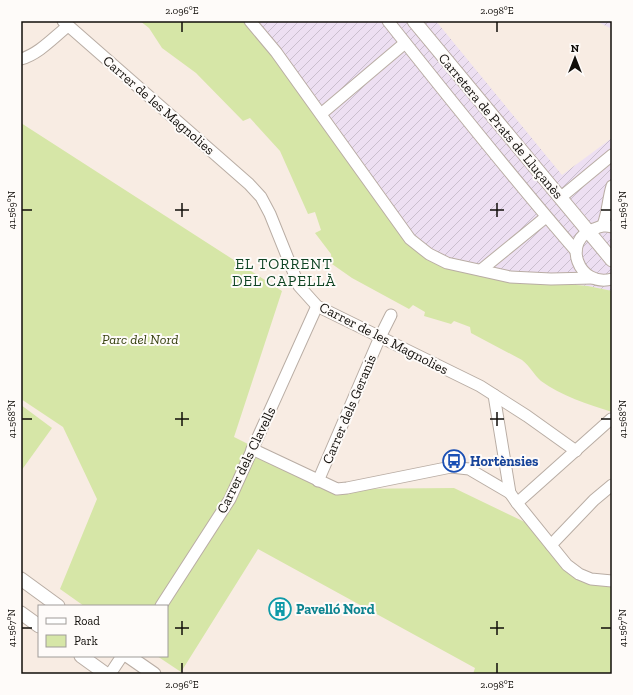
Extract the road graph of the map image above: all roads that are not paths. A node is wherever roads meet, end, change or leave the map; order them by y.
1 (250, 21) edge
2 (388, 21) edge
3 (414, 21) edge
4 (66, 23) edge
5 (405, 43) junction
6 (21, 59) edge
7 (321, 114) junction
8 (612, 155) edge
9 (611, 189) edge
10 (560, 198) junction
11 (612, 203) edge
12 (546, 217) junction
13 (608, 226) edge
14 (587, 231) junction
15 (576, 251) junction
16 (612, 260) edge
17 (481, 270) junction
18 (592, 278) junction
19 (612, 280) edge
20 (317, 306) junction
21 (391, 315) dead end
22 (380, 337) junction
23 (494, 395) junction
24 (611, 419) edge
25 (252, 450) junction
26 (576, 450) junction
27 (318, 481) junction
28 (612, 485) edge
29 (510, 493) junction
30 (517, 504) junction
31 (551, 545) junction
32 (21, 579) edge
33 (612, 581) edge
34 (57, 605) edge
35 (163, 605) edge
36 (21, 613) edge
37 (38, 625) edge
38 (82, 657) edge
39 (121, 657) edge
40 (129, 657) edge
41 (106, 674) edge
42 (110, 674) edge
43 (154, 674) edge

1 - 7 street
2 - 5 street, Carretera de Prats de Lluçanès
3 - 10 street, Carretera de Prats de Lluçanès
4 - 6 street
4 - 20 street, Carrer de les Magnolies
5 - 7 street
5 - 12 street, Carretera de Prats de Lluçanès
7 - 17 street
8 - 10 street
9 - 11 street
9 - 13 street
10 - 14 street, Carretera de Prats de Lluçanès
12 - 15 street, Carretera de Prats de Lluçanès
12 - 17 street, Carretera de Prats de Lluçanès
13 - 14 street
14 - 15 street
14 - 16 street, Carretera de Prats de Lluçanès
15 - 18 street, Carretera de Prats de Lluçanès
17 - 18 street
18 - 19 street
20 - 22 street, Carrer de les Magnolies
20 - 25 street, Carrer dels Clavells
21 - 22 street, Carrer dels Geranis
22 - 23 street, Carrer de les Magnolies
22 - 27 street, Carrer dels Geranis
23 - 26 street, Carrer de les Magnolies
23 - 29 street
24 - 26 street
25 - 27 street
25 - 35 street, Carrer dels Clavells
26 - 30 street
27 - 29 street
28 - 31 street
29 - 30 street
30 - 31 street
31 - 33 street
32 - 34 street
36 - 37 street
38 - 41 street
39 - 42 street
40 - 43 street

